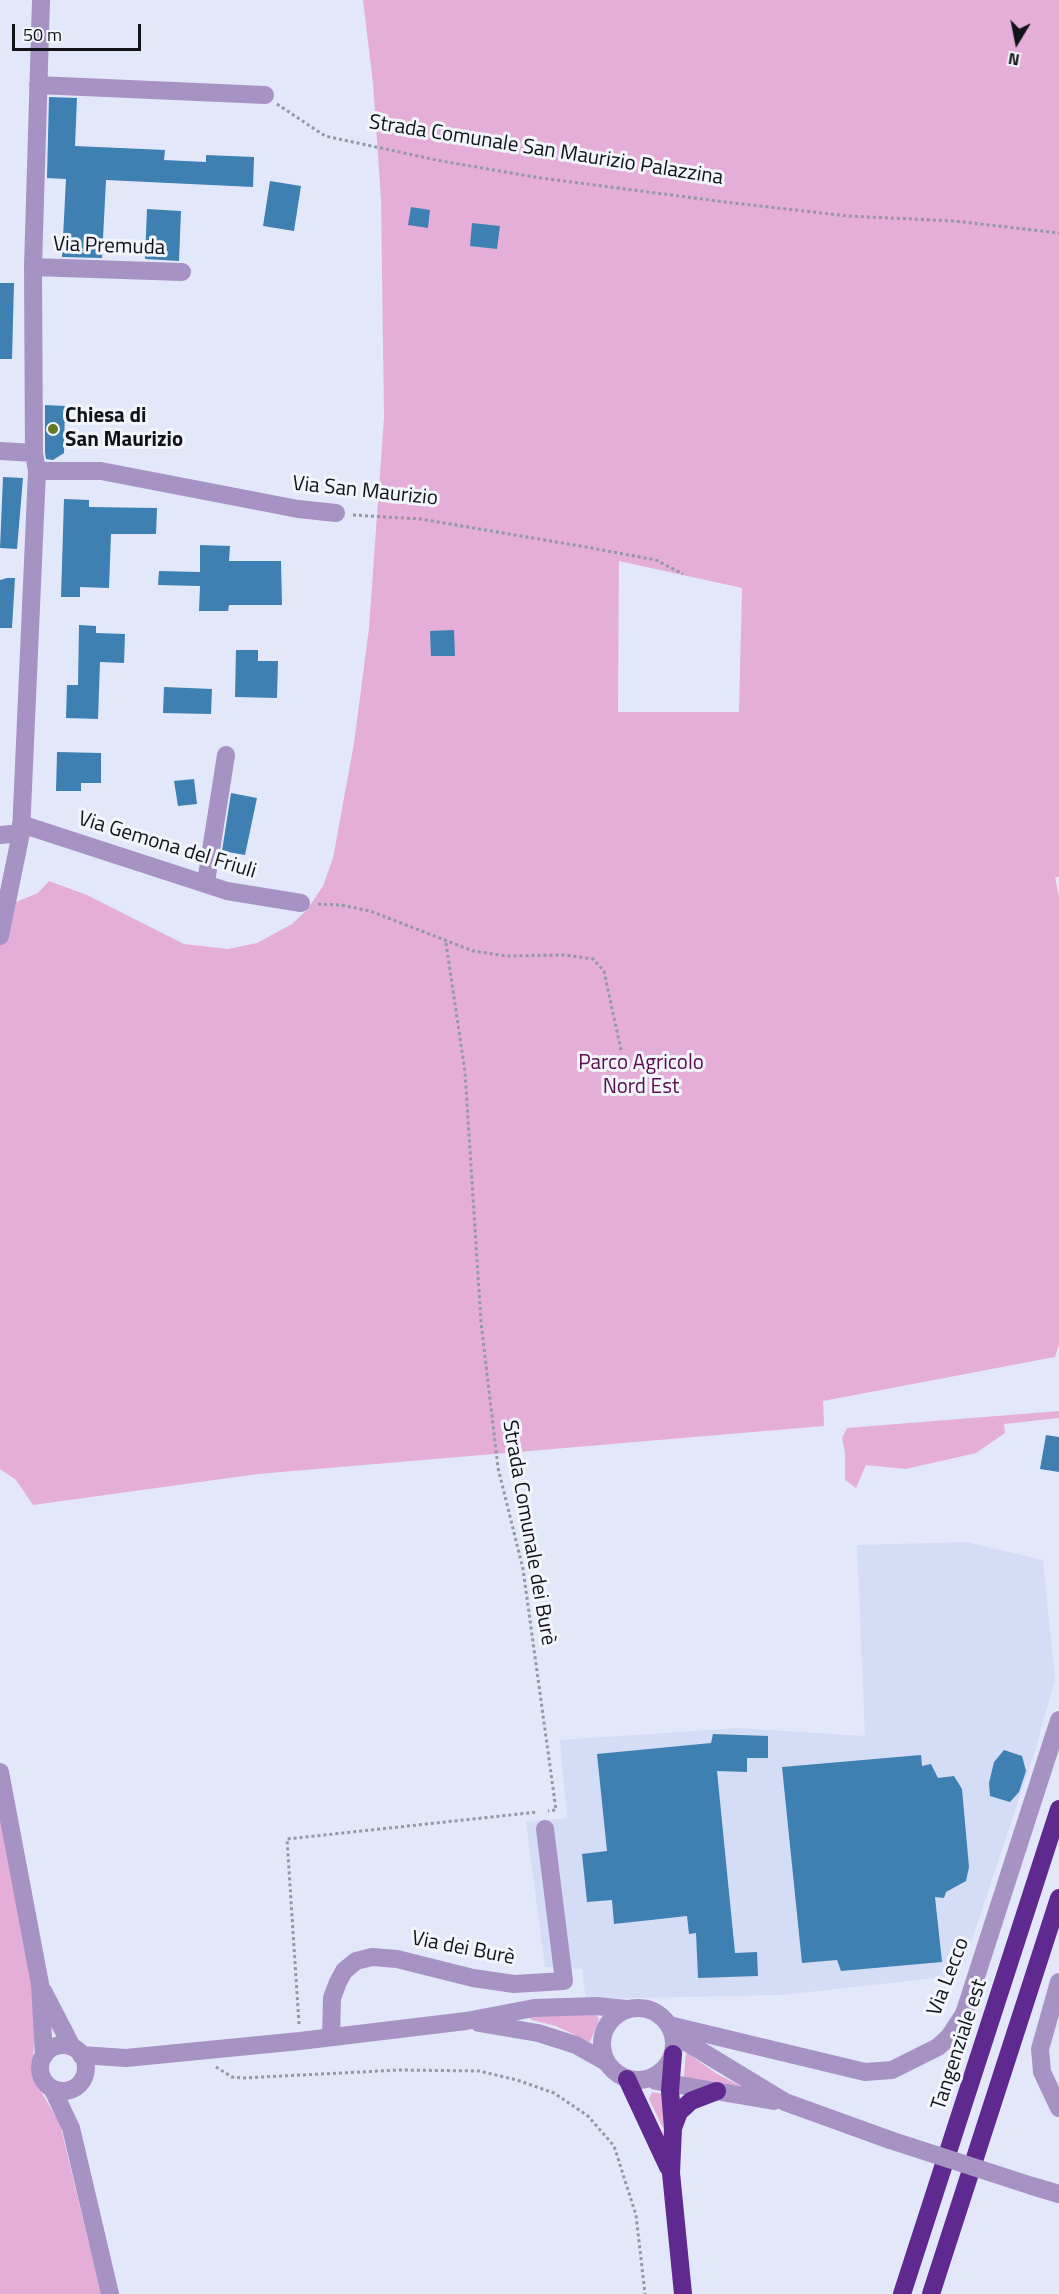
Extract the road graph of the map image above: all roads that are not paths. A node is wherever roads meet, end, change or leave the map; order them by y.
1 (41, 0) edge
2 (38, 85) junction
3 (265, 95) road end
4 (33, 267) junction
5 (182, 272) dead end
6 (0, 451) edge
7 (36, 462) junction
8 (336, 513) road end
9 (226, 754) dead end
10 (21, 829) junction
11 (0, 835) edge
12 (206, 882) junction
13 (301, 903) road end
14 (0, 936) edge
15 (1059, 1720) edge
16 (0, 1772) edge
17 (1059, 1809) edge
18 (545, 1829) dead end
19 (1059, 1898) edge
20 (1059, 1982) edge
21 (40, 1984) junction
22 (627, 2009) junction
23 (466, 2021) junction
24 (671, 2030) junction
25 (330, 2036) junction
26 (77, 2051) junction
27 (673, 2054) junction
28 (44, 2056) junction
29 (126, 2058) junction
30 (606, 2062) junction
31 (627, 2079) junction
32 (646, 2079) junction
33 (80, 2082) junction
34 (670, 2084) junction
35 (52, 2088) junction
36 (717, 2091) junction
37 (785, 2102) junction
38 (1059, 2108) edge
39 (71, 2128) junction
40 (673, 2128) junction
41 (671, 2173) junction
42 (1059, 2194) edge
43 (921, 2238) junction
44 (110, 2294) edge
45 (683, 2294) edge
46 (892, 2294) edge
47 (902, 2294) edge
48 (931, 2294) edge

1 - 2 street
2 - 3 street
2 - 4 street
4 - 5 street, Via Premuda
4 - 7 street
6 - 7 street, Via San Maurizio
7 - 8 street, Via San Maurizio
7 - 10 street
9 - 12 street
10 - 11 street
10 - 12 street, Via Gemona del Friuli
10 - 14 street
12 - 13 street, Via Gemona del Friuli
15 - 24 street, Via Lecco
16 - 21 street
17 - 43 highway, Tangenziale est
18 - 25 street, Via dei Burè
19 - 48 highway
20 - 38 street
21 - 26 street
21 - 28 street
22 - 23 street
22 - 24 street
22 - 30 street
23 - 25 street
23 - 30 street
24 - 27 street
24 - 37 street
25 - 29 street
26 - 28 street
26 - 29 street
26 - 33 street
27 - 32 street
27 - 34 highway
28 - 35 street
29 - 33 street
30 - 31 street
31 - 32 street
31 - 41 highway
32 - 34 street
33 - 35 street
33 - 39 street
34 - 36 street
34 - 40 highway
35 - 39 street
36 - 37 street
36 - 40 highway
37 - 42 street, bridge
39 - 44 street
40 - 41 highway
41 - 45 highway
43 - 46 highway
43 - 47 highway, Tangenziale est

